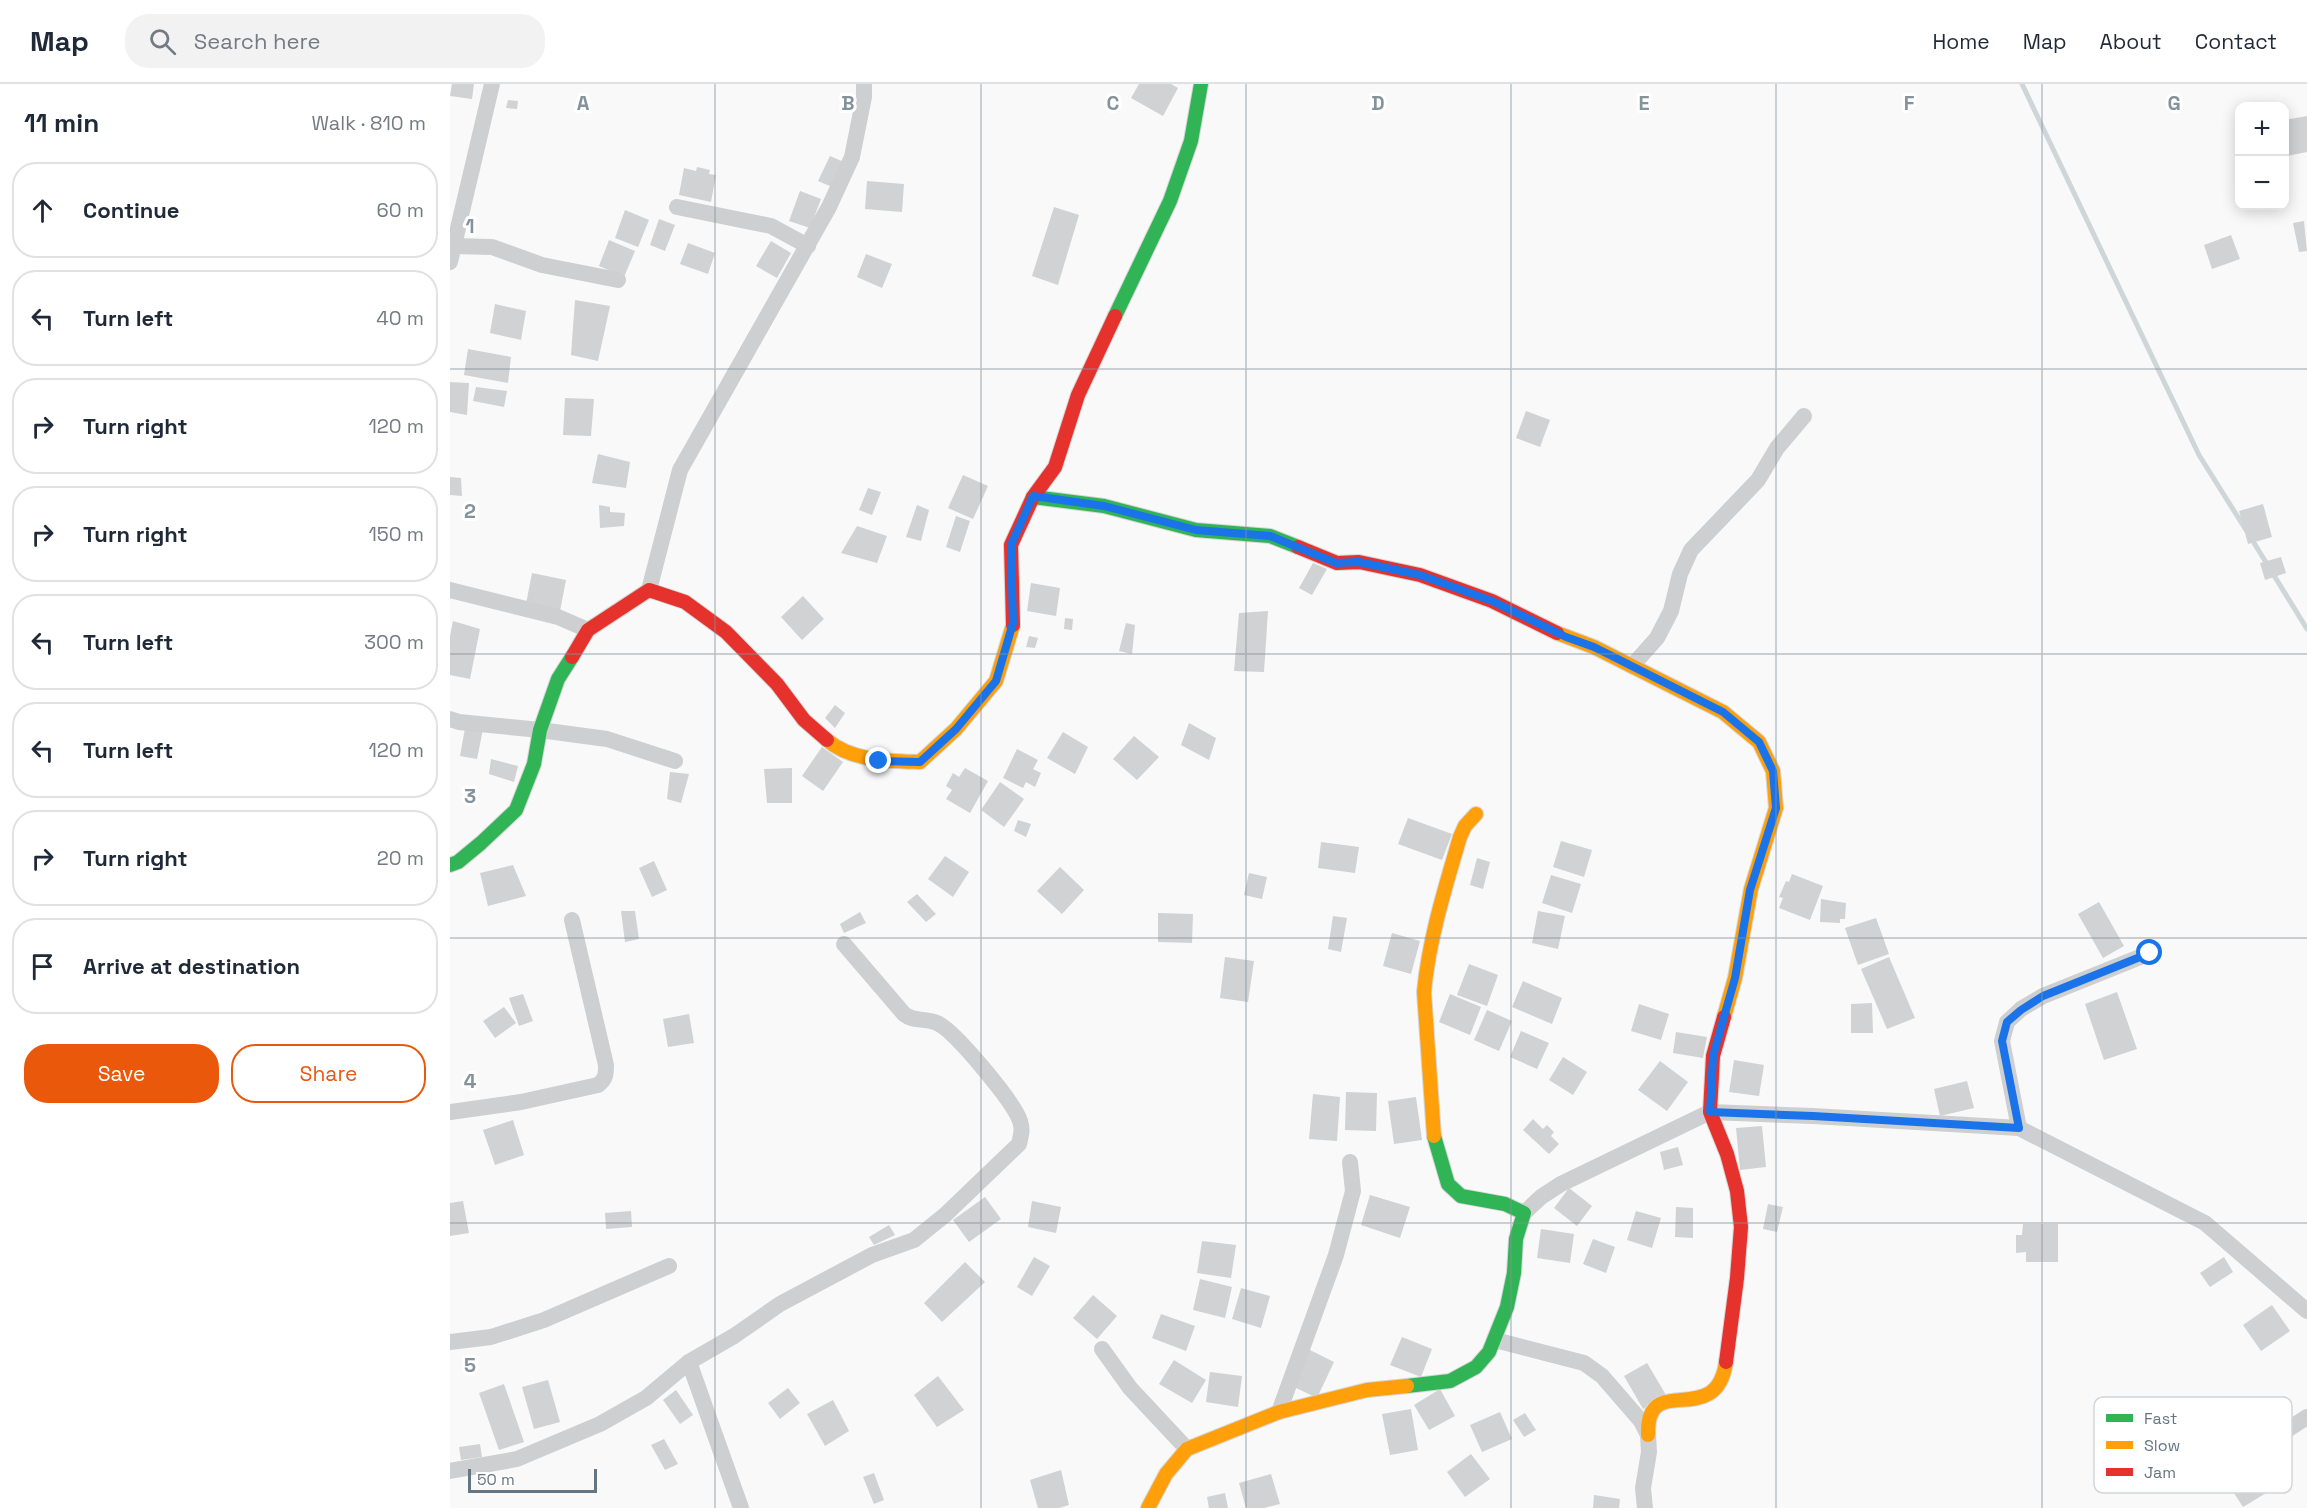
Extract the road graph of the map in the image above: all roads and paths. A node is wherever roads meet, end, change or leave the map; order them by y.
1 (492, 84) edge
2 (864, 84) edge
3 (1201, 84) edge
4 (677, 207) dead end
5 (808, 246) junction
6 (452, 254) edge
7 (618, 280) dead end
8 (1804, 416) dead end
9 (1033, 496) junction
10 (450, 590) edge
11 (649, 590) junction
12 (588, 630) junction
13 (1632, 666) junction
14 (450, 719) edge
15 (540, 730) junction
16 (675, 761) dead end
17 (1476, 814) dead end
18 (450, 865) edge
19 (572, 920) dead end
20 (844, 944) dead end
21 (2150, 953) dead end
22 (450, 1112) edge
23 (1710, 1112) junction
24 (2019, 1128) junction
25 (1350, 1162) dead end
26 (1524, 1213) junction
27 (669, 1266) dead end
28 (2307, 1311) edge
29 (1495, 1340) junction
30 (450, 1342) edge
31 (1102, 1349) dead end
32 (689, 1362) junction
33 (1279, 1412) junction
34 (2307, 1417) edge
35 (2292, 1427) edge
36 (1648, 1435) junction
37 (1187, 1449) junction
38 (450, 1471) edge
39 (741, 1508) edge
40 (1148, 1508) edge
41 (1645, 1508) edge

1 - 6 street
2 - 5 street
3 - 9 street
4 - 5 street
5 - 11 street
6 - 7 street
8 - 13 street
9 - 11 street
9 - 13 street
10 - 12 street
11 - 12 street
12 - 15 street
13 - 23 street
14 - 15 street
15 - 16 street
15 - 18 street
17 - 26 street
19 - 22 street
20 - 32 street
21 - 24 street
23 - 24 street
23 - 26 street
23 - 36 street
24 - 28 street
25 - 33 street
26 - 29 street
27 - 30 street
29 - 33 street
29 - 36 street
31 - 37 street
32 - 38 street
32 - 39 street
33 - 37 street
34 - 35 street
36 - 41 street
37 - 40 street

